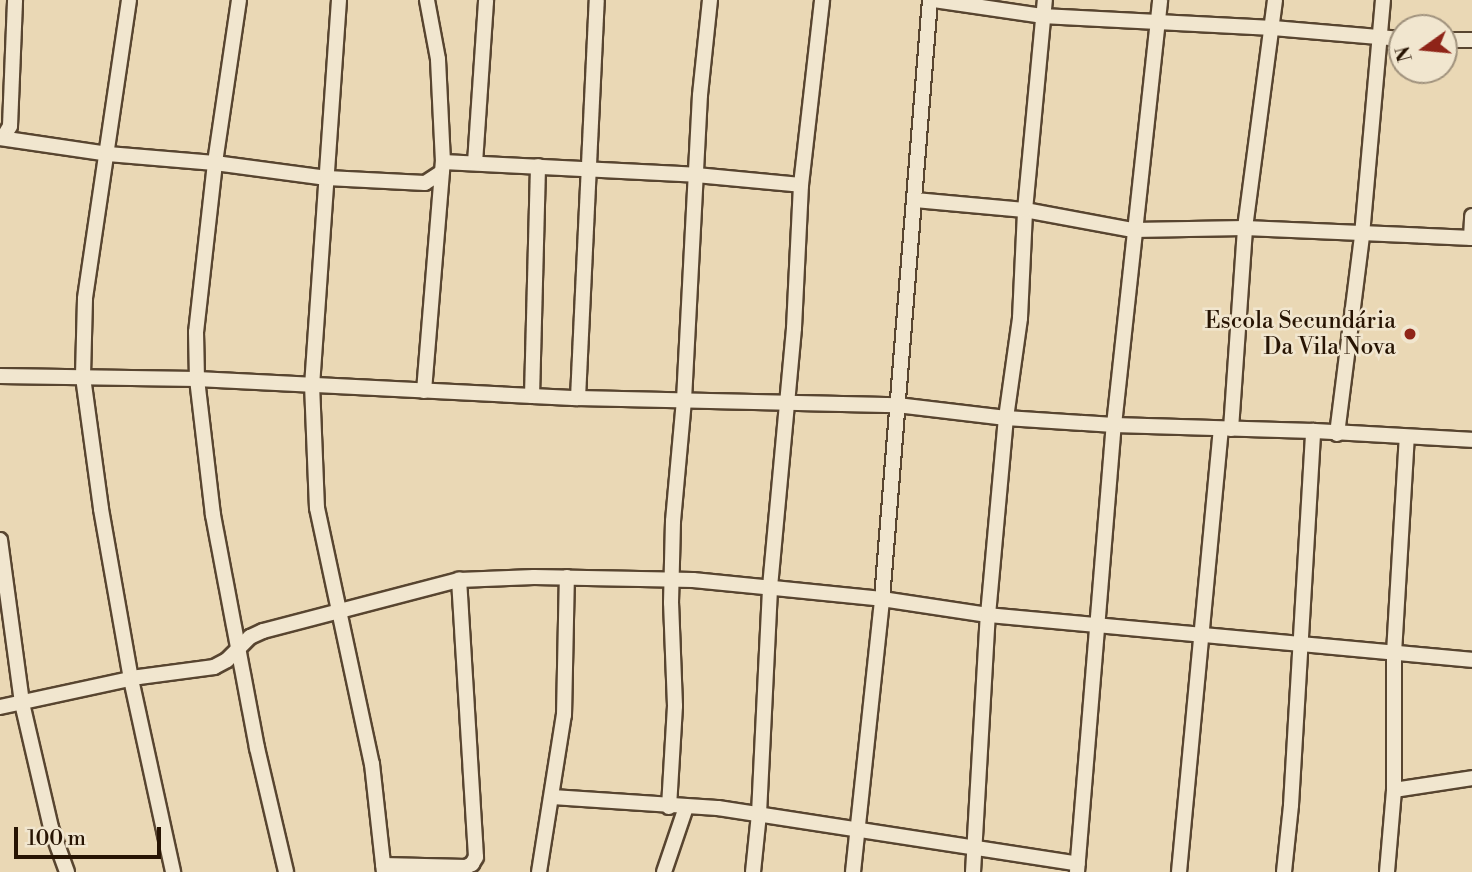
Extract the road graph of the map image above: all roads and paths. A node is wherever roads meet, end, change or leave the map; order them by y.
1 (15, 0) edge
2 (129, 0) edge
3 (239, 0) edge
4 (339, 0) edge
5 (427, 0) edge
6 (486, 0) edge
7 (597, 0) edge
8 (710, 0) edge
9 (822, 0) edge
10 (932, 0) edge
11 (1045, 0) edge
12 (1160, 0) edge
13 (1275, 0) edge
14 (1383, 0) edge
15 (1042, 16) junction
16 (1158, 21) junction
17 (1273, 28) junction
18 (1379, 38) junction
19 (1388, 38) edge
20 (4, 134) edge
21 (108, 154) junction
22 (215, 163) junction
23 (475, 163) junction
24 (538, 166) junction
25 (443, 167) junction
26 (588, 169) junction
27 (696, 175) junction
28 (327, 178) junction
29 (425, 183) junction
30 (801, 185) junction
31 (441, 199) junction
32 (915, 200) junction
33 (1025, 210) junction
34 (1472, 216) edge
35 (1245, 228) junction
36 (1133, 230) junction
37 (1362, 235) junction
38 (1471, 238) edge
39 (0, 376) edge
40 (83, 377) junction
41 (197, 379) junction
42 (312, 384) junction
43 (424, 391) junction
44 (532, 396) junction
45 (578, 398) junction
46 (684, 400) junction
47 (788, 403) junction
48 (897, 405) junction
49 (1006, 418) junction
50 (1114, 425) junction
51 (1226, 430) junction
52 (1313, 431) junction
53 (1337, 434) junction
54 (1407, 437) junction
55 (1472, 440) edge
56 (0, 540) edge
57 (567, 577) junction
58 (671, 579) junction
59 (459, 580) junction
60 (770, 587) junction
61 (882, 598) junction
62 (337, 612) junction
63 (988, 615) junction
64 (1096, 625) junction
65 (1199, 636) junction
66 (1298, 645) junction
67 (238, 648) junction
68 (1394, 653) junction
69 (1472, 660) edge
70 (131, 679) junction
71 (22, 703) junction
72 (0, 707) edge
73 (1472, 778) edge
74 (1394, 790) junction
75 (552, 797) junction
76 (668, 807) junction
77 (686, 807) junction
78 (759, 814) junction
79 (858, 829) junction
80 (975, 848) junction
81 (384, 868) edge
82 (1078, 868) edge
83 (67, 872) edge
84 (173, 872) edge
85 (286, 872) edge
86 (539, 872) edge
87 (664, 872) edge
88 (753, 872) edge
89 (853, 872) edge
90 (972, 872) edge
91 (1180, 872) edge
92 (1284, 872) edge
93 (1387, 872) edge

1 - 20 street
2 - 21 street
3 - 22 street
4 - 28 street
5 - 25 street
6 - 23 street
7 - 26 street
8 - 27 street
9 - 30 street
10 - 15 street
10 - 32 street
11 - 15 street
12 - 16 street
13 - 17 street
14 - 18 street
15 - 16 street
15 - 33 street
16 - 17 street
16 - 36 street
17 - 18 street
17 - 35 street
18 - 19 street
18 - 37 street
20 - 21 street
21 - 22 street
21 - 40 street
22 - 28 street
22 - 41 street
23 - 24 street
23 - 25 street
24 - 26 street
24 - 44 street
25 - 29 street
25 - 31 street
26 - 27 street
26 - 45 street
27 - 30 street
27 - 46 street
28 - 29 street
28 - 42 street
29 - 31 street
30 - 47 street
31 - 43 street
32 - 33 street
32 - 48 street
33 - 36 street
33 - 49 street
34 - 38 street
35 - 36 street
35 - 37 street
35 - 51 street
36 - 50 street
37 - 38 street
37 - 53 street
39 - 40 street
40 - 41 street
40 - 70 street
41 - 42 street
41 - 67 street
42 - 43 street
42 - 62 street
43 - 44 street
44 - 45 street
45 - 46 street
46 - 47 street
46 - 58 street
47 - 48 street
47 - 60 street
48 - 49 street
48 - 61 street
49 - 50 street
49 - 63 street
50 - 51 street
50 - 64 street
51 - 52 street
51 - 65 street
52 - 53 street
52 - 66 street
53 - 54 street
54 - 55 street
54 - 68 street
56 - 71 street
57 - 58 street
57 - 59 street
57 - 75 street
58 - 60 street
58 - 76 street
59 - 62 street
59 - 81 street
60 - 61 street
60 - 78 street
61 - 63 street
61 - 79 street
62 - 67 street
62 - 81 street
63 - 64 street
63 - 80 street
64 - 65 street
64 - 82 street
65 - 66 street
65 - 91 street
66 - 68 street
66 - 92 street
67 - 70 street
67 - 85 street
68 - 69 street
68 - 74 street
70 - 71 street
70 - 84 street
71 - 72 street
71 - 83 street
73 - 74 street
74 - 93 street
75 - 76 street
75 - 86 street
76 - 77 street
77 - 78 street
77 - 87 street
78 - 79 street
78 - 88 street
79 - 80 street
79 - 89 street
80 - 82 street
80 - 90 street

